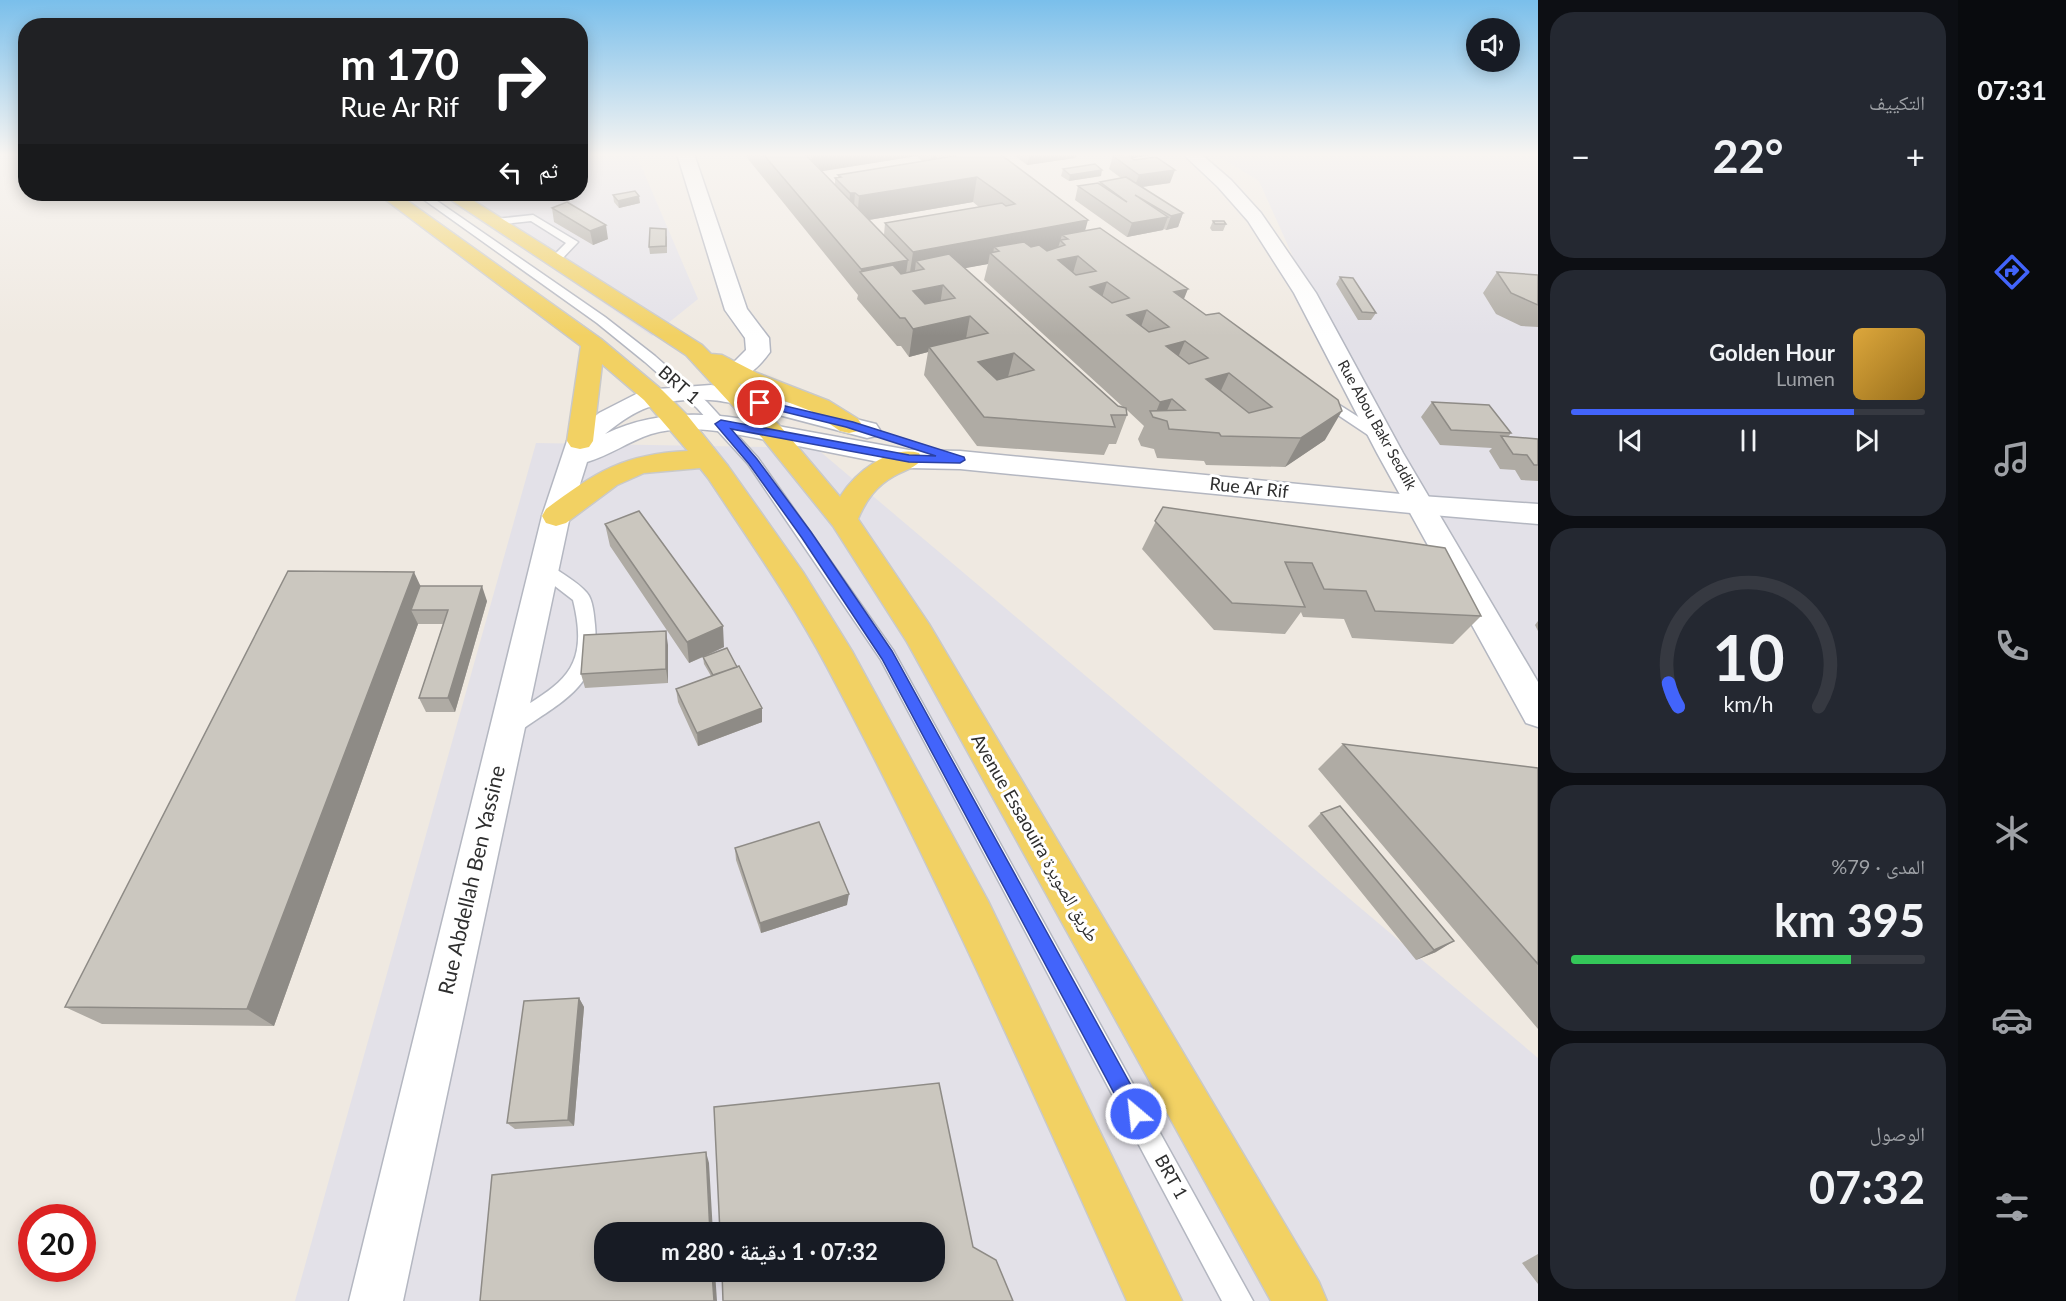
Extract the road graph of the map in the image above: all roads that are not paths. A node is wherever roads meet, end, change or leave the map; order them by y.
1 (415, 215) edge
2 (451, 215) edge
3 (484, 215) edge
4 (705, 215) edge
5 (1251, 215) edge
6 (593, 344) junction
7 (1307, 387) edge
8 (673, 403) junction
9 (726, 413) junction
10 (772, 433) junction
11 (1383, 439) junction
12 (576, 450) junction
13 (909, 459) junction
14 (960, 460) junction
15 (1422, 505) junction
16 (1538, 513) edge
17 (556, 516) junction
18 (843, 519) junction
19 (544, 568) junction
20 (1538, 713) edge
21 (507, 729) junction
22 (376, 1301) edge
23 (1155, 1301) edge
24 (1238, 1301) edge
25 (1300, 1301) edge

1 - 6 main road, Avenue Essaouira طريق الصويرة
2 - 8 lane, BRT 1
3 - 9 main road
4 - 9 street
5 - 11 street, Rue Abou Bakr Seddik
6 - 8 main road, Avenue Essaouira طريق الصويرة
6 - 12 main road
7 - 11 lane
8 - 9 main road, Avenue Essaouira طريق الصويرة
8 - 9 street, Rue Ar Rif
8 - 12 street
8 - 12 street
9 - 10 main road, Avenue Essaouira طريق الصويرة
9 - 14 street, Rue Ar Rif
9 - 17 main road
9 - 23 main road, Avenue Essaouira طريق الصويرة
9 - 24 lane, BRT 1
10 - 13 street, Rue Ar Rif
10 - 18 main road, Avenue Essaouira طريق الصويرة
11 - 15 street, Rue Abou Bakr Seddik
12 - 17 street, Rue Abdellah Ben Yassine
13 - 14 street, Rue Ar Rif
13 - 18 main road
14 - 15 street, Rue Ar Rif
15 - 16 street, Rue Ar Rif
15 - 20 street, Rue Abou Bakr Seddik
17 - 19 street, Rue Abdellah Ben Yassine
18 - 25 main road, Avenue Essaouira طريق الصويرة
19 - 21 street, Rue Abdellah Ben Yassine
19 - 21 lane
21 - 22 street, Rue Abdellah Ben Yassine

